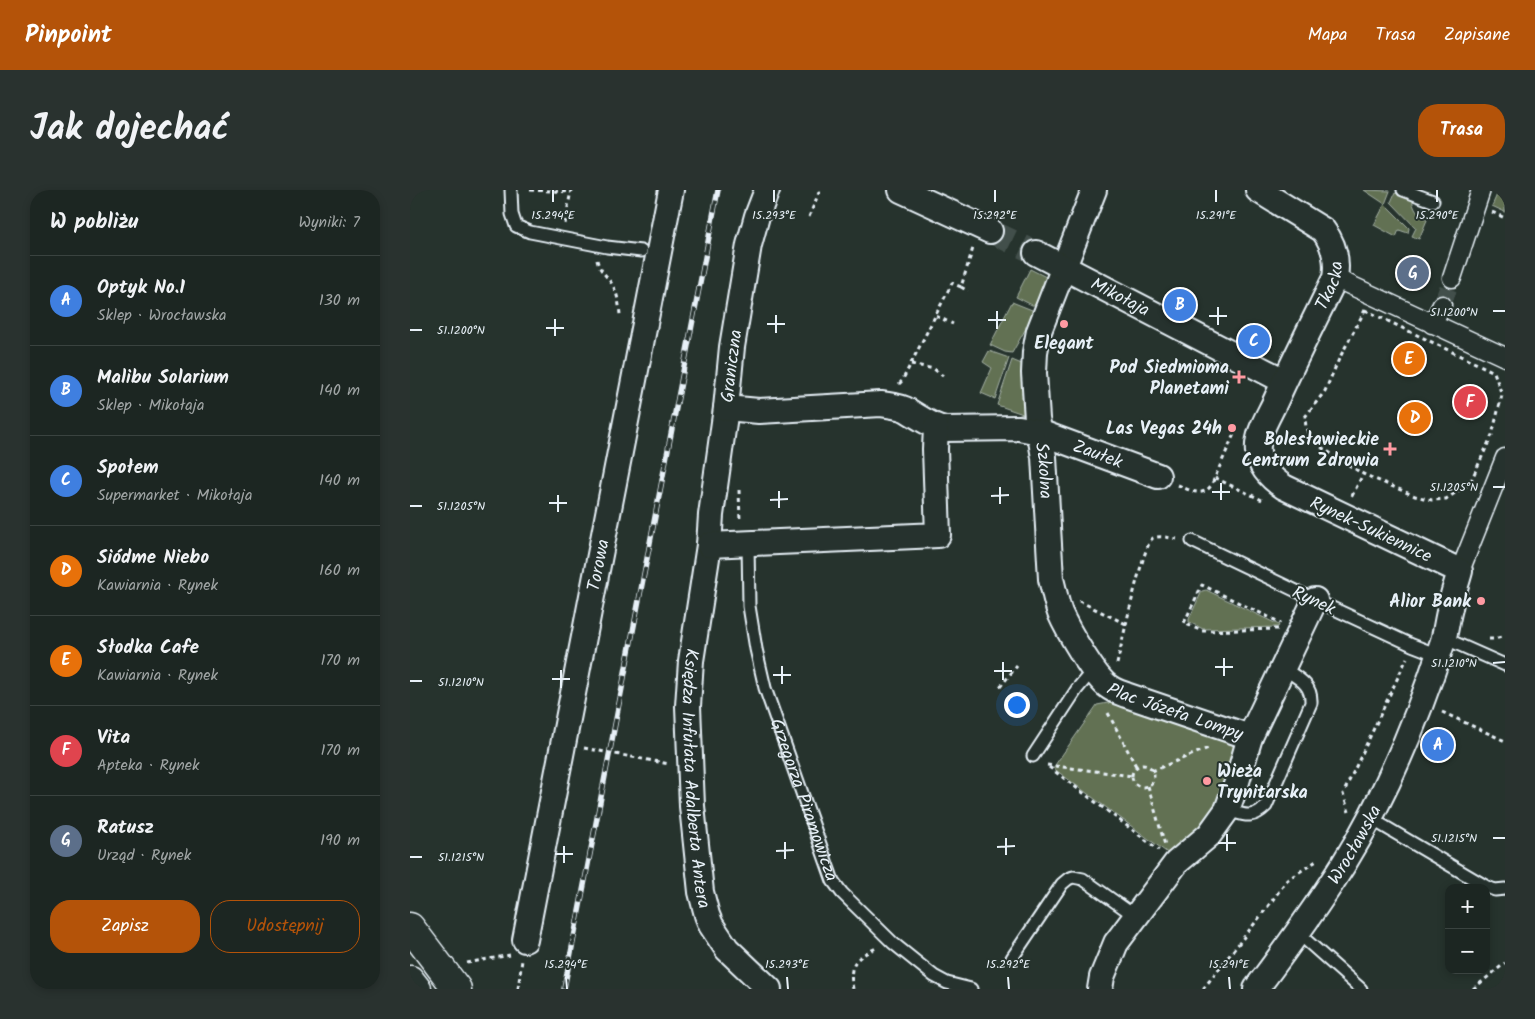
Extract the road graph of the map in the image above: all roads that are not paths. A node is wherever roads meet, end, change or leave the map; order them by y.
1 (512, 190) edge
2 (670, 190) edge
3 (767, 190) edge
4 (901, 190) edge
5 (1094, 190) edge
6 (1258, 190) edge
7 (1403, 190) edge
8 (1481, 190) edge
9 (1433, 201) dead end
10 (982, 237) tunnel mouth
11 (641, 251) dead end
12 (1036, 253) tunnel mouth
13 (1064, 266) junction
14 (1335, 278) junction
15 (1452, 278) tunnel mouth
16 (1442, 304) tunnel mouth
17 (1432, 324) junction
18 (1505, 357) edge
19 (1284, 381) junction
20 (726, 408) junction
21 (936, 427) junction
22 (1039, 432) junction
23 (1505, 458) edge
24 (1158, 476) road end
25 (1192, 541) road end
26 (748, 544) junction
27 (709, 545) junction
28 (1460, 571) junction
29 (1315, 600) junction
30 (1441, 646) junction
31 (1505, 664) edge
32 (1283, 668) junction
33 (1093, 670) junction
34 (1250, 737) junction
35 (1033, 756) road end
36 (1227, 810) junction
37 (1370, 818) junction
38 (1505, 889) edge
39 (1135, 916) junction
40 (410, 927) edge
41 (1298, 933) junction
42 (522, 949) road end
43 (1012, 958) dead end
44 (457, 977) edge
45 (410, 980) edge
46 (417, 989) edge
47 (769, 989) edge
48 (971, 989) edge
49 (1100, 989) edge
50 (1256, 989) edge
51 (1361, 989) edge

1 - 11 lane
2 - 42 street, Torowa
3 - 20 street, Graniczna
4 - 10 street
5 - 13 street, Szkolna
6 - 14 street, Tkacka
7 - 9 lane
8 - 15 street
12 - 13 street, Mikołaja
13 - 19 street, Mikołaja
13 - 22 street, Szkolna
14 - 17 street
14 - 19 street, Tkacka
16 - 17 street
17 - 18 street
19 - 28 street, Rynek-Sukiennice
20 - 21 street
20 - 27 street, Graniczna
21 - 22 street
21 - 26 street
22 - 24 street, Zaułek
22 - 33 street, Szkolna
23 - 28 street
25 - 29 lane, Rynek
26 - 27 street
26 - 48 lane, Grzegorza Piramowicza
27 - 47 street, Księdza Infułata Adalberta Antera
28 - 30 street
29 - 30 lane, Rynek
29 - 32 street
30 - 31 lane, Rynek
30 - 37 street, Wrocławska
32 - 34 street
32 - 36 lane
33 - 34 street, Plac Józefa Lompy
33 - 35 lane, Plac Józefa Lompy
34 - 36 street, Plac Józefa Lompy
36 - 39 street, Plac Józefa Lompy
37 - 38 lane
37 - 41 street, Wrocławska
39 - 43 lane
39 - 49 street, Plac Józefa Lompy
40 - 44 main road
41 - 50 street, Wrocławska
41 - 51 lane
45 - 46 main road

